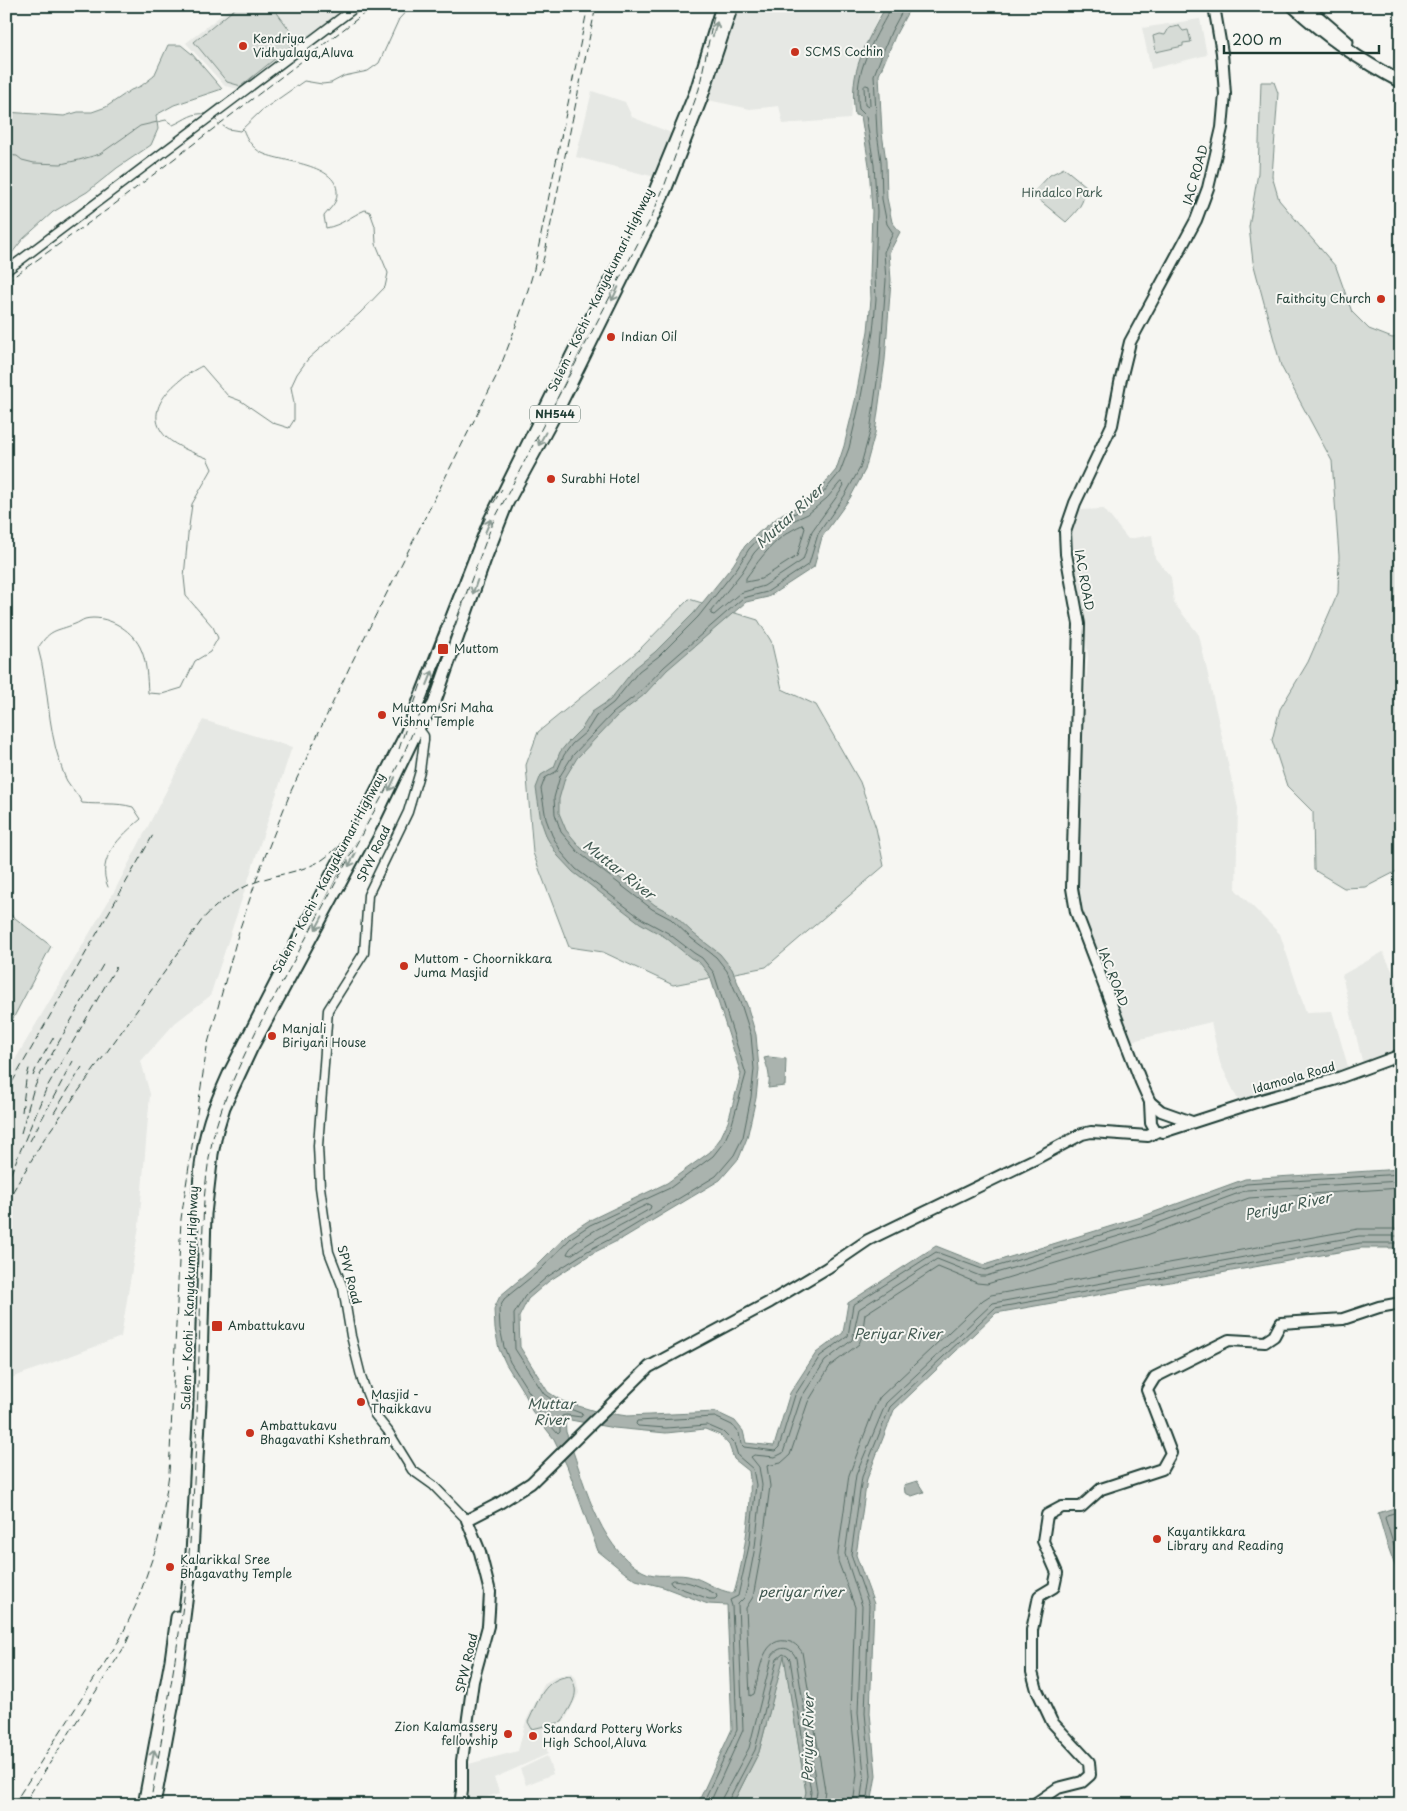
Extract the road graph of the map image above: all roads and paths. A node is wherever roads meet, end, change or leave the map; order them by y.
1 (356, 6) edge
2 (722, 6) edge
3 (732, 6) edge
4 (1214, 6) edge
5 (1292, 6) edge
6 (1305, 6) edge
7 (1401, 73) edge
8 (1401, 82) edge
9 (6, 271) edge
10 (552, 393) junction
11 (563, 399) junction
12 (418, 728) junction
13 (1401, 1055) edge
14 (1150, 1102) junction
15 (1165, 1113) junction
16 (1152, 1117) junction
17 (1192, 1122) junction
18 (1163, 1130) junction
19 (1401, 1303) edge
20 (467, 1520) junction
21 (144, 1805) edge
22 (154, 1805) edge
23 (460, 1805) edge
24 (1033, 1805) edge

1 - 9 street
10 -> 2 highway, Salem - Kochi - Kanyakumari Highway / NH544
3 -> 11 highway, Salem - Kochi - Kanyakumari Highway / NH544
4 - 14 main road, IAC ROAD
5 - 8 highway
6 - 7 highway
10 - 11 highway
21 -> 10 highway, Salem - Kochi - Kanyakumari Highway / NH544
11 -> 12 highway, Salem - Kochi - Kanyakumari Highway / NH544
12 - 20 street, SPW Road
12 -> 22 highway, Salem - Kochi - Kanyakumari Highway / NH544
13 - 17 main road, Idamoola Road
14 - 15 main road, IAC ROAD
14 - 16 main road
15 - 16 main road
15 - 17 main road, IAC ROAD
15 - 18 main road
16 - 18 main road
17 - 18 main road, Idamoola Road
18 - 20 main road, Idamoola Road
19 - 24 main road
20 - 23 main road, SPW Road

